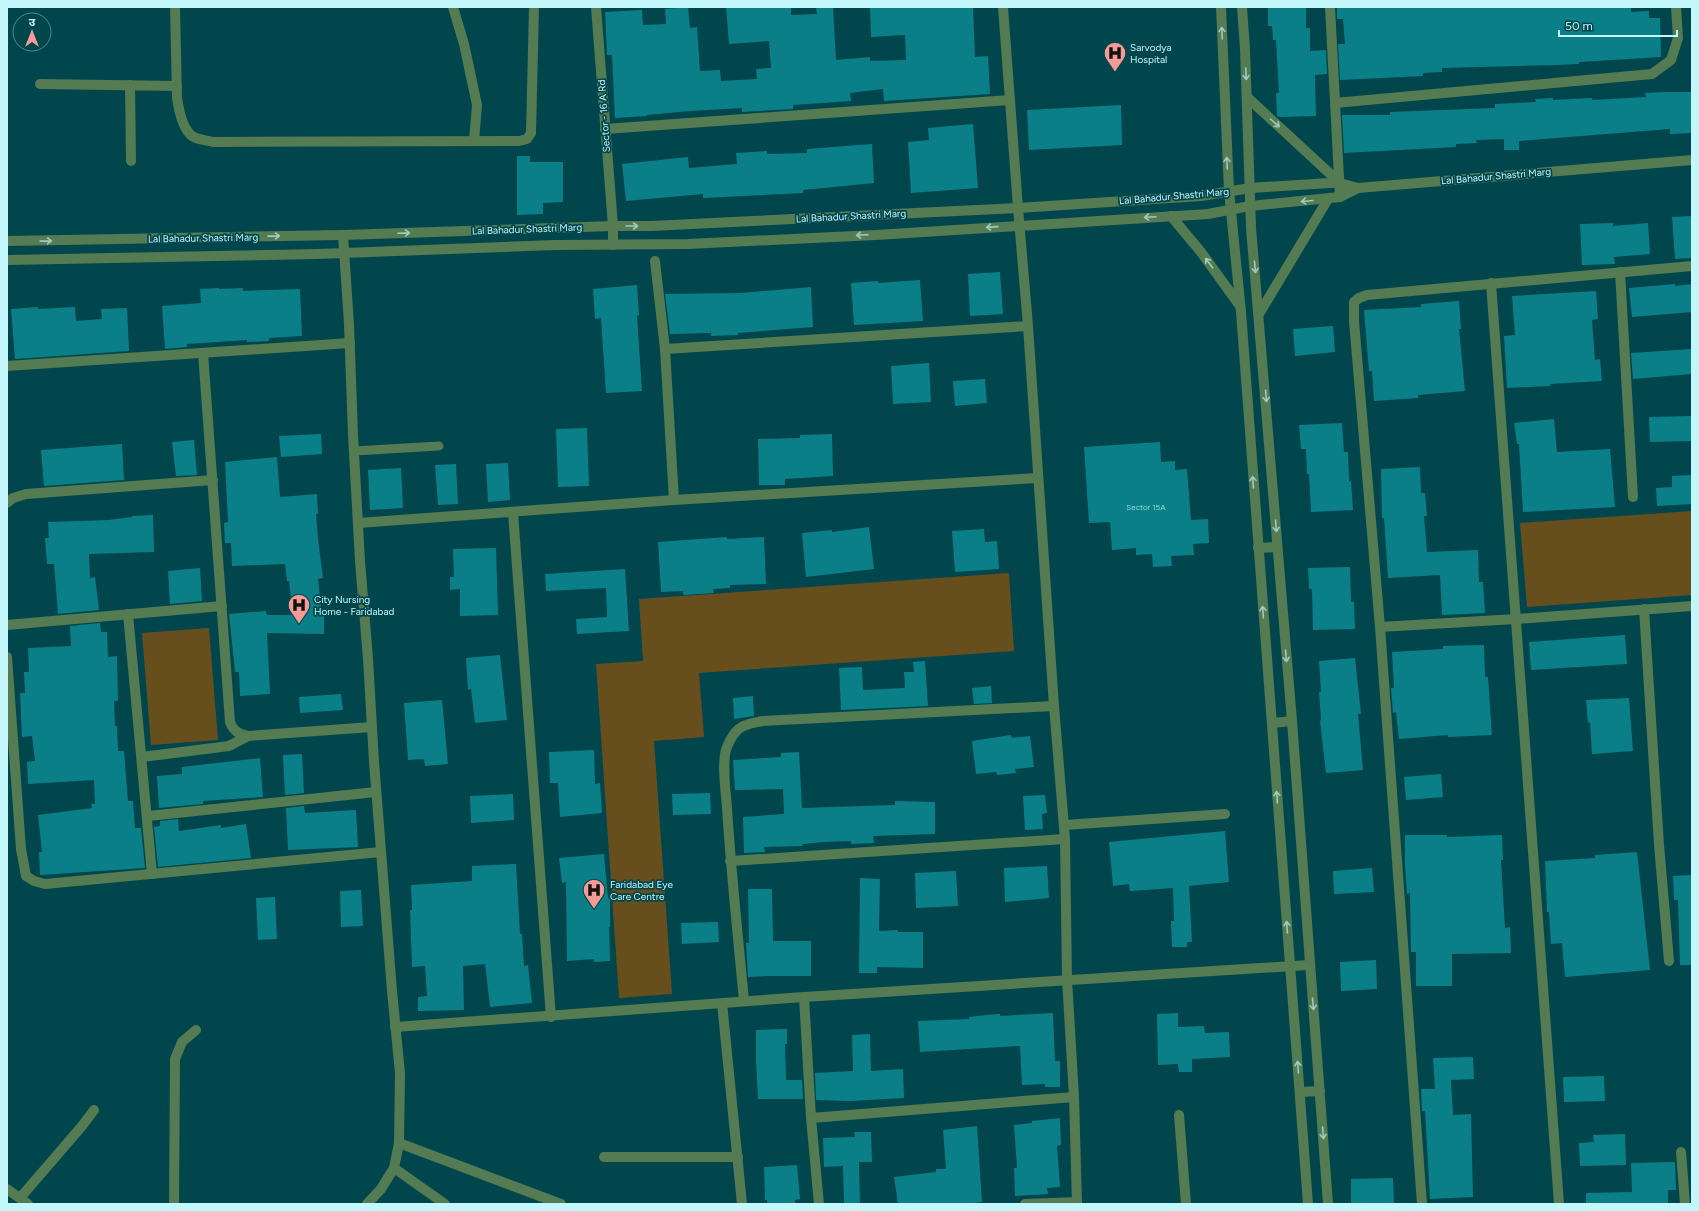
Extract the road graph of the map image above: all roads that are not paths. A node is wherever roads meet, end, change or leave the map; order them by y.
1 (175, 7) edge
2 (453, 7) edge
3 (534, 7) edge
4 (596, 7) edge
5 (1003, 7) edge
6 (1220, 7) edge
7 (1242, 7) edge
8 (1330, 7) edge
9 (1676, 7) edge
10 (40, 84) dead end
11 (130, 85) junction
12 (176, 86) junction
13 (1247, 97) junction
14 (1010, 100) junction
15 (1335, 103) junction
16 (605, 129) junction
17 (474, 141) junction
18 (1692, 160) edge
19 (131, 161) dead end
20 (1340, 183) junction
21 (1250, 188) junction
22 (1358, 188) junction
23 (1229, 191) junction
24 (1340, 197) junction
25 (1328, 199) junction
26 (1250, 206) junction
27 (1018, 208) junction
28 (1231, 210) junction
29 (1171, 216) junction
30 (1020, 225) junction
31 (613, 226) junction
32 (343, 235) junction
33 (7, 241) edge
34 (613, 245) junction
35 (344, 253) junction
36 (7, 260) edge
37 (655, 261) dead end
38 (1692, 266) edge
39 (1620, 272) junction
40 (1491, 283) junction
41 (1240, 306) junction
42 (1259, 314) junction
43 (1028, 326) junction
44 (350, 343) junction
45 (665, 349) junction
46 (203, 353) junction
47 (7, 366) edge
48 (439, 446) dead end
49 (354, 451) junction
50 (1038, 478) junction
51 (212, 480) junction
52 (1633, 497) dead end
53 (674, 500) junction
54 (7, 503) edge
55 (513, 513) junction
56 (358, 523) junction
57 (1278, 547) junction
58 (1258, 548) junction
59 (222, 606) junction
60 (1692, 606) edge
61 (1644, 609) junction
62 (128, 614) junction
63 (1516, 619) junction
64 (7, 625) edge
65 (1380, 627) junction
66 (7, 657) edge
67 (1054, 706) junction
68 (1292, 721) junction
69 (1272, 723) junction
70 (372, 726) junction
71 (248, 736) junction
72 (142, 757) junction
73 (376, 792) junction
74 (1225, 814) dead end
75 (148, 816) junction
76 (1065, 825) junction
77 (1066, 839) junction
78 (381, 852) junction
79 (730, 861) junction
80 (152, 874) junction
81 (1669, 961) dead end
82 (1309, 965) junction
83 (1290, 966) junction
84 (1067, 979) junction
85 (804, 997) junction
86 (744, 1001) junction
87 (722, 1002) junction
88 (551, 1017) junction
89 (395, 1027) junction
90 (196, 1030) dead end
91 (1320, 1091) junction
92 (1300, 1092) junction
93 (1074, 1097) junction
94 (94, 1110) dead end
95 (1178, 1115) dead end
96 (811, 1118) junction
97 (399, 1143) junction
98 (1681, 1152) dead end
99 (604, 1157) dead end
100 (738, 1158) junction
101 (394, 1168) junction
102 (7, 1189) edge
103 (24, 1201) edge
104 (1077, 1203) edge
105 (174, 1204) edge
106 (368, 1204) edge
107 (444, 1204) edge
108 (561, 1204) edge
109 (742, 1204) edge
110 (819, 1204) edge
111 (1025, 1204) edge
112 (1186, 1204) edge
113 (1308, 1204) edge
114 (1328, 1204) edge
115 (1422, 1204) edge
116 (1559, 1204) edge
117 (1685, 1204) edge

1 - 12 street
2 - 17 street
3 - 17 street
4 - 16 street, Sector - 16 A Rd
5 - 14 street
23 -> 6 street
7 -> 13 street
8 - 15 street
9 - 15 street
10 - 11 street
11 - 12 street
11 - 19 street
12 - 17 street
13 -> 20 street
13 - 21 street
14 - 16 street
14 - 27 street
15 - 20 street
16 - 31 street, Sector - 16 A Rd
18 - 22 street, Lal Bahadur Shastri Marg
20 - 21 street, Lal Bahadur Shastri Marg
20 - 22 street, Lal Bahadur Shastri Marg
20 - 24 street
21 - 23 street, Lal Bahadur Shastri Marg
21 - 26 street
22 - 24 street
23 - 27 street, Lal Bahadur Shastri Marg
23 - 28 street
24 - 25 street
25 -> 26 street
25 - 42 street
26 - 28 street
26 -> 42 street
27 - 30 street
31 -> 27 street, Lal Bahadur Shastri Marg
28 - 29 street
28 - 41 street
29 -> 30 street
41 -> 29 street
30 -> 34 street
30 - 43 street
32 -> 31 street, Lal Bahadur Shastri Marg
31 - 34 street, Sector - 16 A Rd
33 -> 32 street, Lal Bahadur Shastri Marg
32 - 35 street
34 - 35 street
35 - 36 street
35 - 44 street
37 - 45 street
38 - 39 street
39 - 40 street
39 - 52 street
40 - 63 street
40 - 65 street
58 -> 41 street
42 -> 57 street
43 - 45 street
43 - 50 street
44 - 46 street
44 - 49 street
45 - 53 street
46 - 47 street
46 - 51 street
48 - 49 lane
49 - 56 street
50 - 53 street
50 - 67 street
51 - 54 street
51 - 59 street
53 - 55 street
55 - 56 street
55 - 88 street
56 - 70 street
57 - 58 street
57 -> 68 street
69 -> 58 street
59 - 62 street
59 - 71 street
60 - 61 street
61 - 63 street
61 - 81 street
62 - 64 street
62 - 72 street
63 - 65 street
63 - 116 street
65 - 115 street
66 - 80 street
67 - 76 street
67 - 79 street
68 - 69 street
68 - 82 street
83 -> 69 street
70 - 71 street
70 - 73 street
71 - 72 street
72 - 75 street
73 - 75 street
73 - 78 street
74 - 76 street
75 - 80 street
76 - 77 street
77 - 79 street
77 - 84 street
78 - 80 street
78 - 89 street
79 - 86 street
82 - 83 street
82 -> 91 street
83 - 84 street
92 -> 83 street
84 - 85 street
84 - 93 street
85 - 86 street
85 - 96 street
86 - 87 street
87 - 88 street
87 - 100 street
88 - 89 street
89 - 97 street
90 - 105 street
91 - 92 street
91 -> 114 street
92 - 113 street
93 - 96 street
93 - 104 street
94 - 103 street
95 - 112 street
96 - 110 street
97 - 101 street
97 - 108 street
98 - 117 street
99 - 100 street
100 - 109 street
101 - 106 street
101 - 107 street
102 - 103 street
104 - 111 street

